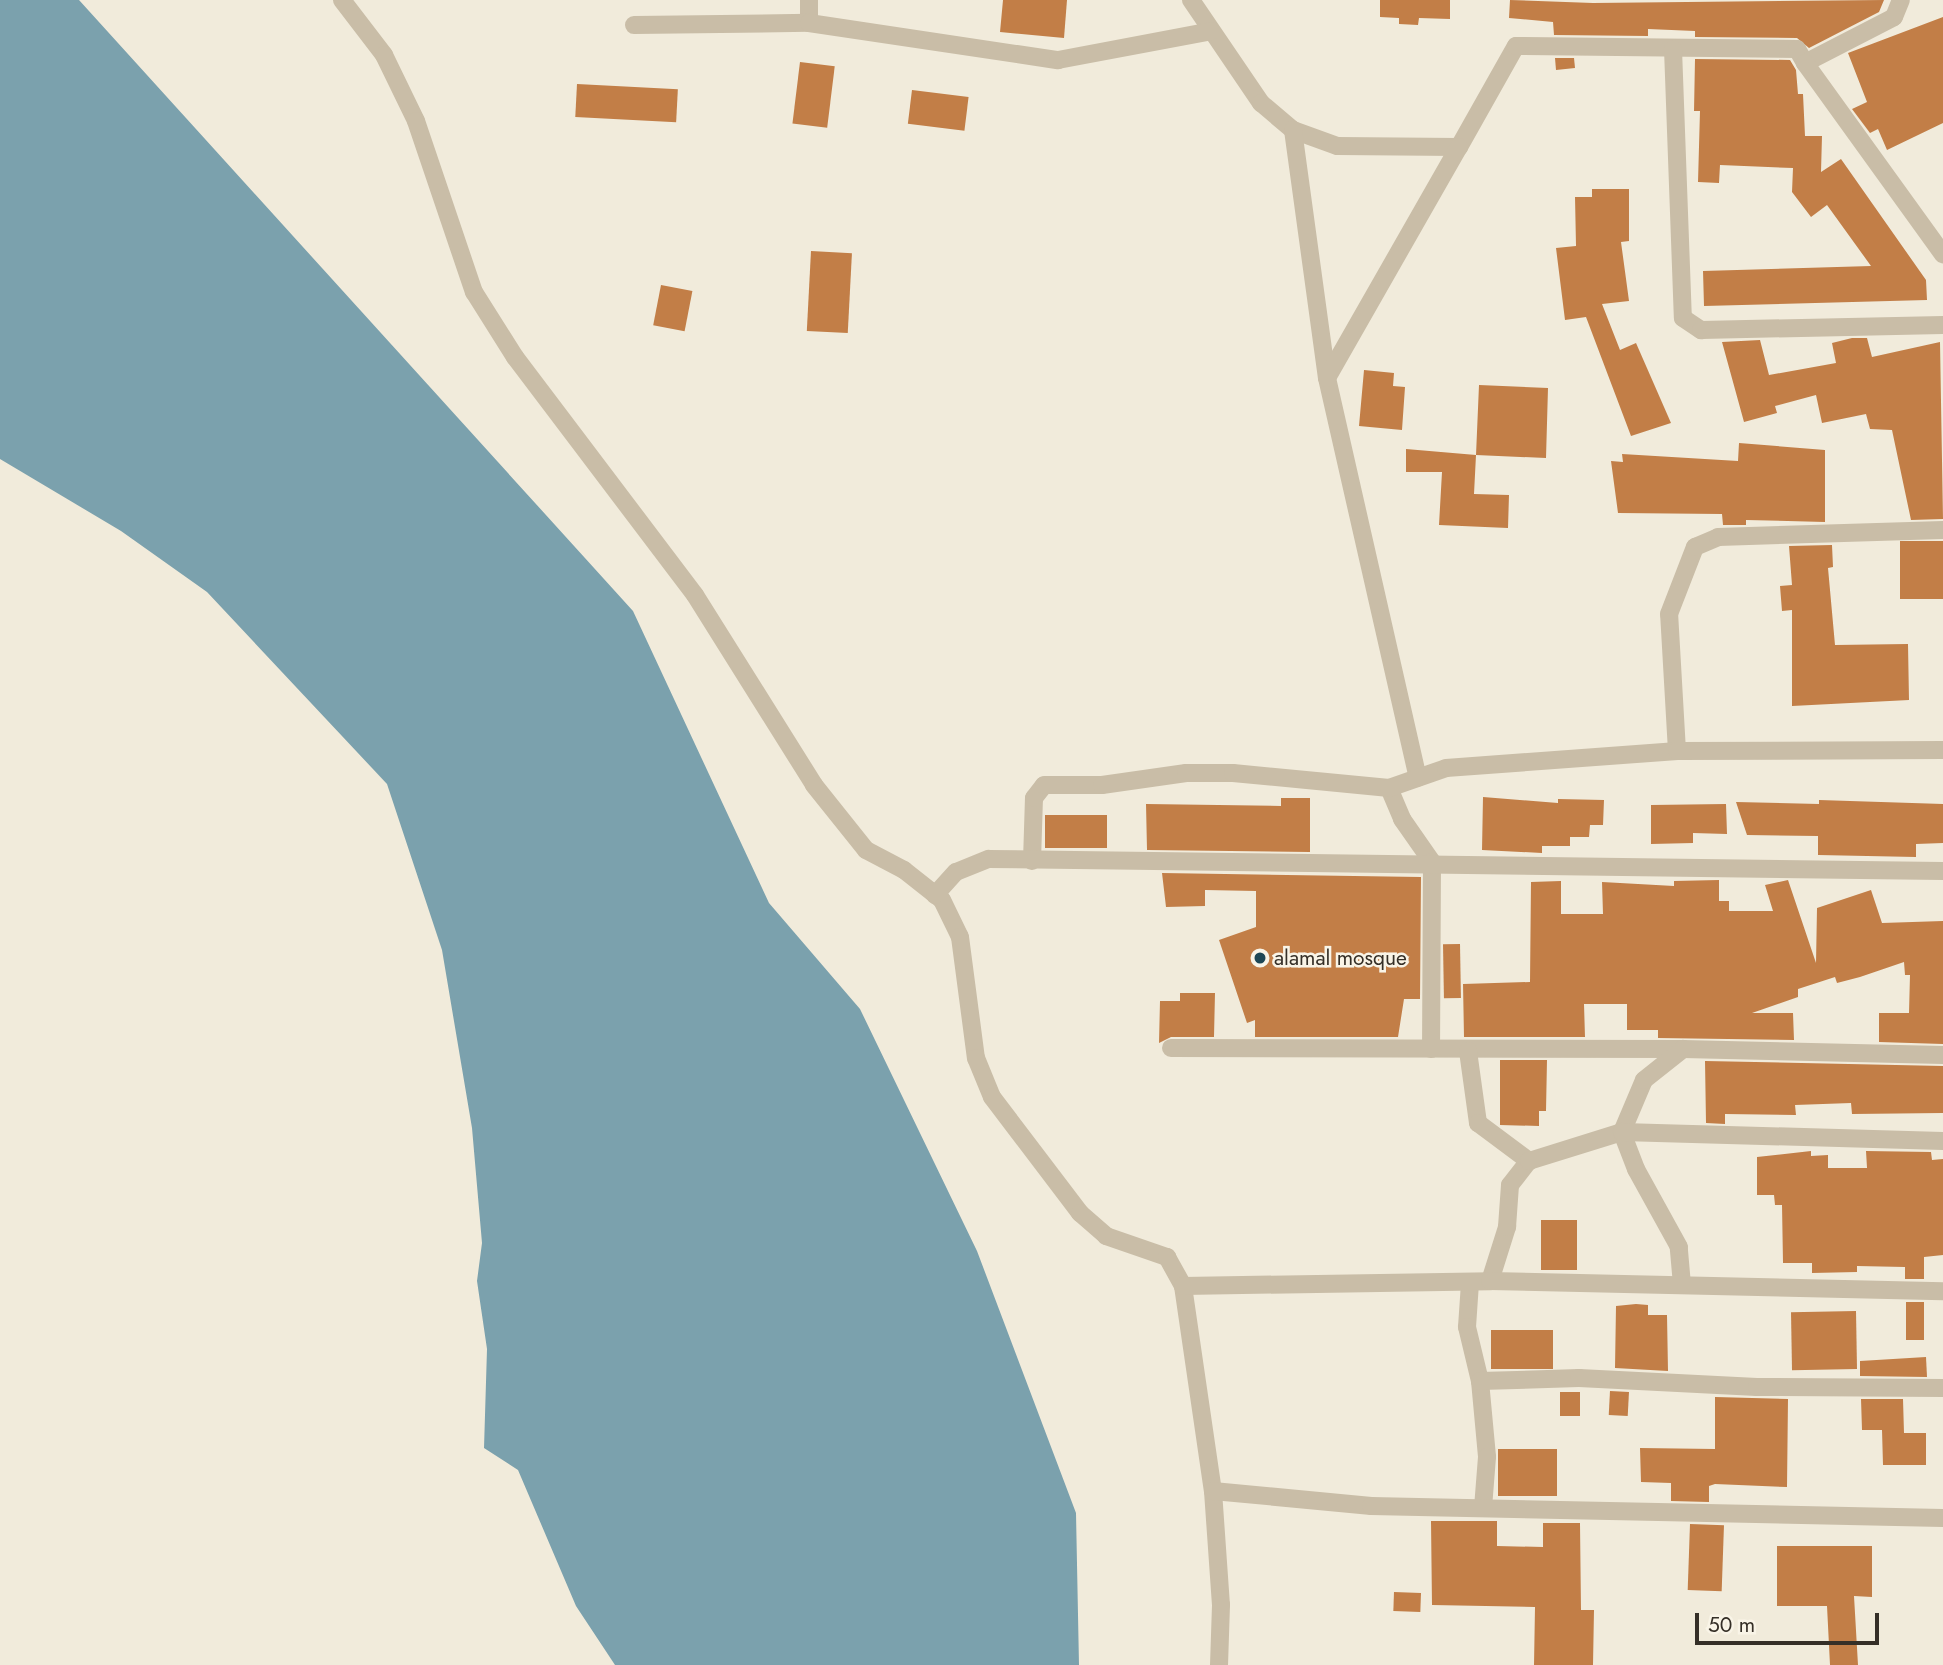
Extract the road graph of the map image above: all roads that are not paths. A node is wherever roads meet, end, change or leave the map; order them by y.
1 (342, 0) edge
2 (809, 0) edge
3 (1191, 0) edge
4 (1901, 0) edge
5 (809, 23) junction
6 (634, 25) dead end
7 (1211, 31) junction
8 (1673, 50) junction
9 (1805, 63) junction
10 (1293, 130) junction
11 (1459, 147) junction
12 (1943, 254) edge
13 (1943, 325) edge
14 (1327, 378) junction
15 (1943, 530) edge
16 (1677, 751) junction
17 (1943, 751) edge
18 (1418, 778) junction
19 (1389, 788) junction
20 (1032, 861) junction
21 (1432, 862) junction
22 (1943, 871) edge
23 (935, 895) junction
24 (1171, 1048) dead end
25 (1431, 1049) junction
26 (1683, 1049) junction
27 (1468, 1051) junction
28 (1943, 1055) edge
29 (1622, 1132) junction
30 (1943, 1141) edge
31 (1529, 1161) junction
32 (1490, 1281) junction
33 (1470, 1283) junction
34 (1682, 1285) junction
35 (1183, 1286) junction
36 (1943, 1292) edge
37 (1480, 1381) junction
38 (1943, 1388) edge
39 (1213, 1491) junction
40 (1483, 1508) junction
41 (1943, 1518) edge
42 (1219, 1665) edge

1 - 23 street
2 - 5 street
3 - 7 street
4 - 9 street
5 - 6 street
5 - 7 street
7 - 10 street
8 - 9 street
8 - 11 street
8 - 13 street
9 - 12 street
10 - 11 street
10 - 14 street
11 - 14 street
14 - 18 street
15 - 16 street
16 - 17 street
16 - 18 street
18 - 19 street
19 - 20 street
19 - 21 street
20 - 21 street
20 - 23 street
21 - 22 street
21 - 25 street
23 - 35 street
24 - 25 street
25 - 27 street
26 - 27 street
26 - 28 street
26 - 29 street
27 - 31 street
29 - 30 street
29 - 31 street
29 - 34 street
31 - 32 street
32 - 33 street
32 - 34 street
33 - 35 street
33 - 37 street
34 - 36 street
35 - 39 street
37 - 38 street
37 - 40 street
39 - 40 street
39 - 42 street
40 - 41 street

